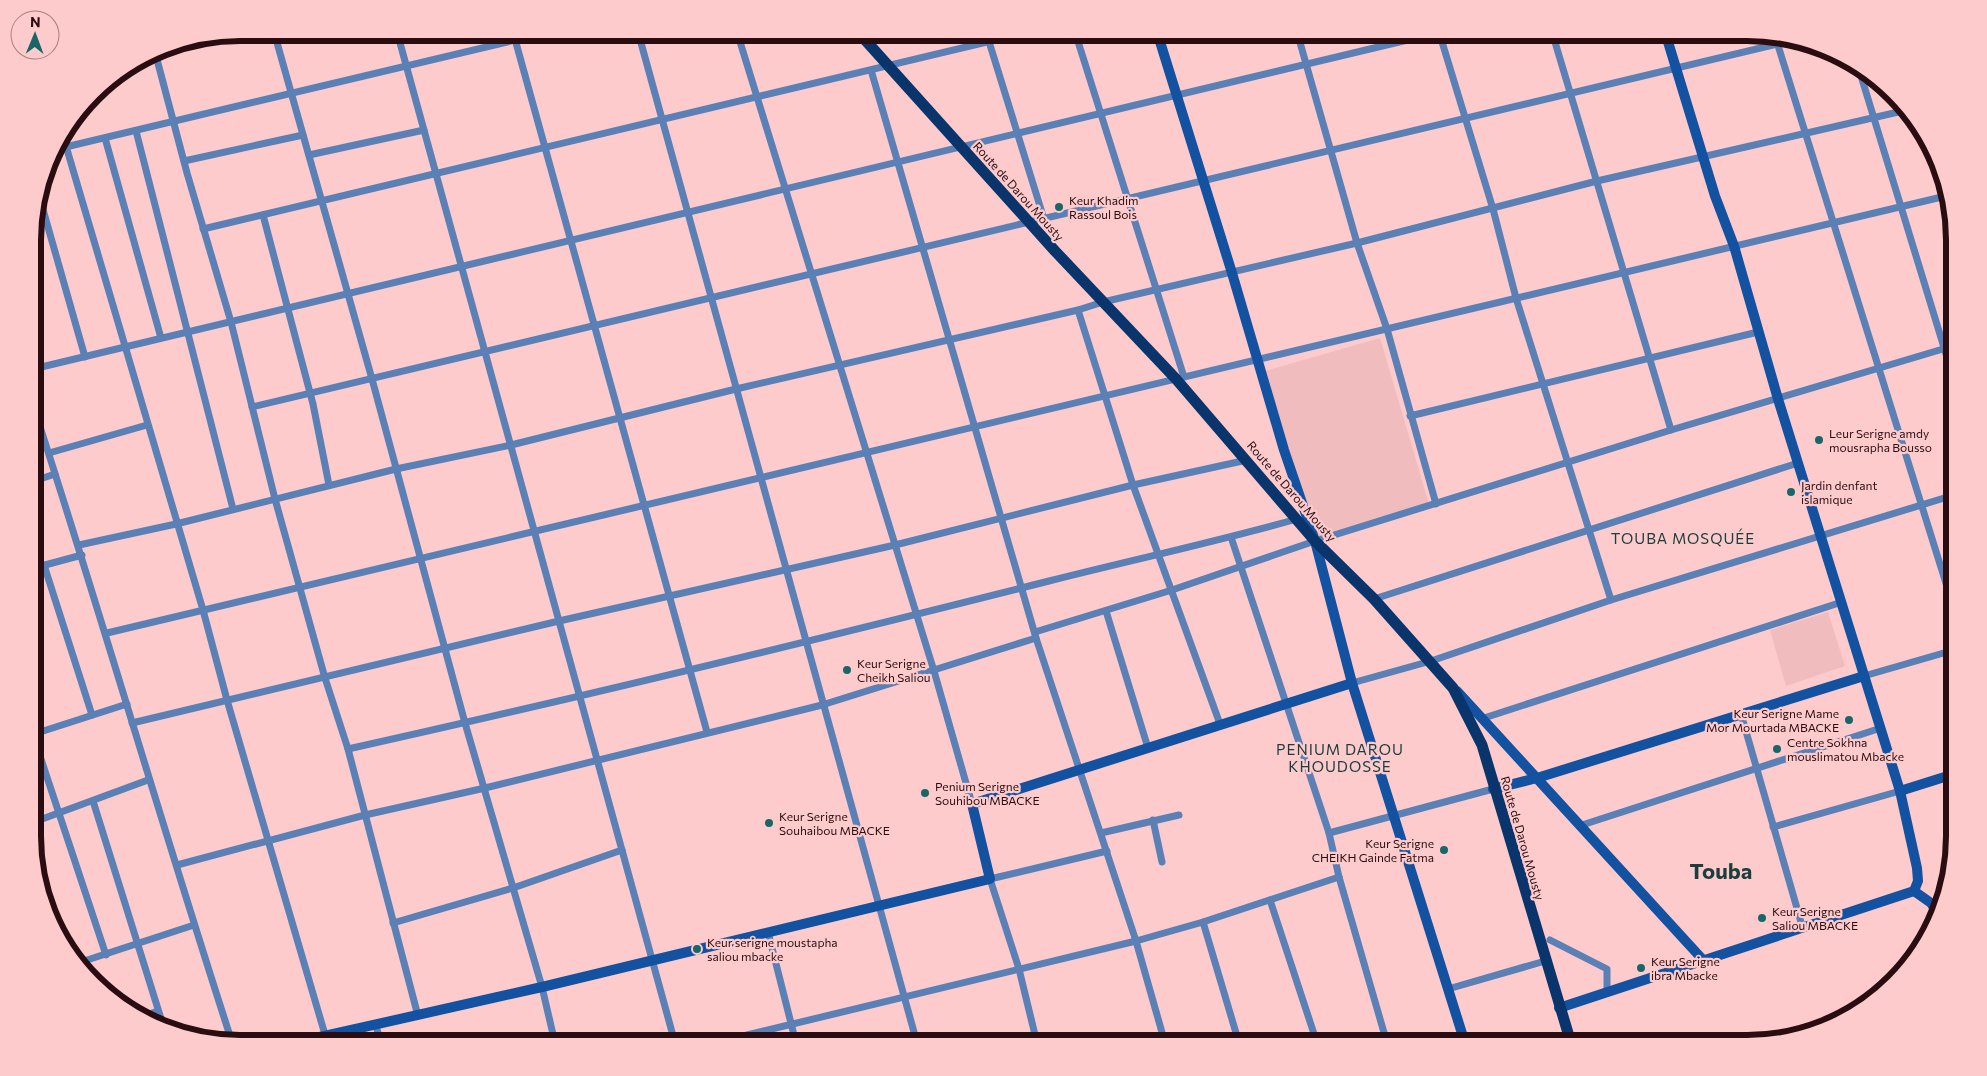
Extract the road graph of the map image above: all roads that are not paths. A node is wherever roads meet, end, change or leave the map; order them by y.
1 (276, 41) edge
2 (400, 41) edge
3 (512, 41) edge
4 (516, 41) edge
5 (640, 41) edge
6 (740, 41) edge
7 (865, 41) edge
8 (993, 41) edge
9 (1078, 41) edge
10 (1160, 41) edge
11 (1299, 41) edge
12 (1406, 41) edge
13 (1442, 41) edge
14 (1555, 41) edge
15 (1668, 41) edge
16 (989, 42) junction
17 (1770, 43) edge
18 (1778, 44) edge
19 (157, 59) edge
20 (1306, 65) junction
21 (407, 66) junction
22 (888, 66) junction
23 (1676, 68) junction
24 (871, 70) junction
25 (1862, 78) edge
26 (1571, 93) junction
27 (291, 94) junction
28 (1177, 96) junction
29 (757, 97) junction
30 (1899, 112) edge
31 (1102, 114) junction
32 (1464, 118) junction
33 (1874, 118) junction
34 (662, 120) junction
35 (174, 122) junction
36 (136, 130) junction
37 (424, 130) junction
38 (1018, 134) junction
39 (1806, 134) junction
40 (303, 136) junction
41 (105, 138) junction
42 (66, 147) joint
43 (961, 147) junction
44 (544, 148) junction
45 (1330, 150) junction
46 (308, 154) junction
47 (1704, 157) junction
48 (184, 161) junction
49 (898, 162) junction
50 (436, 174) junction
51 (1203, 181) junction
52 (1597, 181) junction
53 (786, 189) junction
54 (1941, 197) edge
55 (1128, 198) junction
56 (321, 201) junction
57 (1901, 206) junction
58 (1493, 208) junction
59 (44, 211) edge
60 (687, 213) junction
61 (264, 215) junction
62 (1044, 219) junction
63 (1030, 222) junction
64 (1833, 222) junction
65 (203, 229) junction
66 (569, 241) junction
67 (1357, 243) junction
68 (1734, 246) junction
69 (922, 247) junction
70 (462, 267) junction
71 (1624, 272) junction
72 (1232, 273) junction
73 (812, 274) junction
74 (1158, 290) junction
75 (347, 294) junction
76 (711, 298) junction
77 (1516, 298) junction
78 (1103, 302) junction
79 (287, 308) junction
80 (1078, 310) junction
81 (230, 322) junction
82 (593, 326) junction
83 (1387, 329) junction
84 (188, 332) junction
85 (1758, 332) junction
86 (161, 338) junction
87 (950, 340) junction
88 (124, 347) junction
89 (1944, 348) junction
90 (485, 352) junction
91 (1946, 354) edge
92 (85, 357) junction
93 (1258, 359) junction
94 (1649, 360) junction
95 (840, 365) junction
96 (41, 367) edge
97 (1879, 368) junction
98 (372, 378) junction
99 (1180, 378) junction
100 (1544, 385) junction
101 (736, 389) junction
102 (310, 393) junction
103 (1104, 396) junction
104 (1778, 399) junction
105 (252, 407) junction
106 (1410, 416) junction
107 (619, 418) junction
108 (147, 425) junction
109 (975, 427) junction
110 (41, 429) edge
111 (1671, 430) junction
112 (511, 445) junction
113 (867, 452) junction
114 (49, 453) junction
115 (1247, 460) junction
116 (1568, 462) junction
117 (1798, 462) junction
118 (396, 469) junction
119 (55, 474) junction
120 (760, 478) junction
121 (41, 479) edge
122 (329, 485) junction
123 (1133, 485) junction
124 (1946, 497) edge
125 (275, 499) junction
126 (1436, 504) junction
127 (1921, 504) junction
128 (644, 505) junction
129 (233, 509) junction
130 (1001, 518) junction
131 (1297, 519) junction
132 (176, 524) junction
133 (1589, 529) junction
134 (534, 531) junction
135 (1821, 535) junction
136 (1231, 537) junction
137 (1315, 541) junction
138 (79, 545) junction
139 (895, 545) junction
140 (1157, 554) junction
141 (82, 555) junction
142 (420, 559) junction
143 (44, 565) junction
144 (41, 566) edge
145 (1242, 568) junction
146 (785, 569) junction
147 (1946, 584) edge
148 (301, 587) junction
149 (1022, 588) junction
150 (1172, 590) junction
151 (669, 596) junction
152 (1374, 598) junction
153 (1611, 600) junction
154 (1842, 602) junction
155 (204, 610) junction
156 (1106, 611) junction
157 (917, 615) junction
158 (559, 621) junction
159 (107, 633) junction
160 (1035, 635) junction
161 (804, 641) junction
162 (445, 649) junction
163 (1946, 652) edge
164 (1431, 661) junction
165 (690, 669) junction
166 (934, 671) junction
167 (1864, 676) junction
168 (325, 678) junction
169 (1352, 683) junction
170 (1453, 688) junction
171 (580, 696) junction
172 (227, 700) junction
173 (126, 704) junction
174 (822, 705) junction
175 (1288, 705) junction
176 (1742, 714) junction
177 (92, 715) junction
178 (1484, 718) junction
179 (132, 723) junction
180 (465, 723) junction
181 (1220, 724) junction
182 (1881, 728) junction
183 (41, 732) edge
184 (708, 732) junction
185 (1148, 748) junction
186 (348, 749) junction
187 (41, 758) edge
188 (597, 759) junction
189 (1758, 768) junction
190 (1080, 769) junction
191 (1946, 777) edge
192 (1537, 778) junction
193 (148, 780) junction
194 (485, 788) junction
195 (1493, 789) junction
196 (1900, 791) junction
197 (93, 801) junction
198 (972, 804) junction
199 (60, 813) junction
200 (365, 815) junction
201 (1180, 815) dead end
202 (1393, 816) junction
203 (41, 820) edge
204 (1153, 820) junction
205 (1579, 826) junction
206 (1773, 827) junction
207 (1101, 833) junction
208 (1329, 834) junction
209 (268, 842) junction
210 (622, 850) junction
211 (1107, 851) junction
212 (1162, 862) dead end
213 (177, 865) junction
214 (1339, 877) junction
215 (990, 879) junction
216 (512, 888) junction
217 (1914, 892) junction
218 (1270, 900) junction
219 (878, 906) junction
220 (1933, 906) edge
221 (1202, 922) junction
222 (393, 923) junction
223 (194, 925) junction
224 (1802, 929) junction
225 (768, 932) junction
226 (1550, 940) dead end
227 (1136, 942) junction
228 (138, 944) junction
229 (106, 955) junction
230 (85, 961) edge
231 (652, 961) junction
232 (1545, 961) junction
233 (1704, 961) junction
234 (1019, 969) junction
235 (542, 987) junction
236 (1448, 989) junction
237 (1607, 992) junction
238 (903, 996) junction
239 (1559, 1008) junction
240 (158, 1011) junction
241 (151, 1013) edge
242 (418, 1016) junction
243 (160, 1018) edge
244 (792, 1024) junction
245 (376, 1026) junction
246 (229, 1034) edge
247 (325, 1035) edge
248 (338, 1035) edge
249 (378, 1035) edge
250 (553, 1035) edge
251 (673, 1035) edge
252 (747, 1035) edge
253 (794, 1035) edge
254 (915, 1035) edge
255 (1035, 1035) edge
256 (1163, 1035) edge
257 (1237, 1035) edge
258 (1314, 1035) edge
259 (1385, 1035) edge
260 (1462, 1035) edge
261 (1568, 1035) edge

1 - 27 street
2 - 21 street
3 - 21 street
4 - 44 street
5 - 34 street
6 - 29 street
7 - 22 main road, Route de Darou Mousty
8 - 16 street
9 - 31 street
10 - 28 street
11 - 20 street
12 - 20 street
13 - 32 street
14 - 26 street
15 - 23 street
16 - 22 street
16 - 38 street
17 - 23 street
18 - 39 street
19 - 35 street
20 - 28 street
20 - 45 street
21 - 27 street
21 - 37 street
22 - 24 street
22 - 43 main road, Route de Darou Mousty
23 - 26 street
23 - 47 street
24 - 29 street
24 - 49 street
25 - 33 street
26 - 32 street
26 - 52 street
27 - 35 street
27 - 40 street
28 - 31 street
28 - 51 street
29 - 34 street
29 - 53 street
30 - 33 street
31 - 38 street
31 - 55 street
32 - 45 street
32 - 58 street
33 - 39 street
33 - 57 street
34 - 44 street
34 - 60 street
35 - 36 street
35 - 48 street
36 - 41 street
36 - 84 street
37 - 46 street
37 - 50 street
38 - 43 street
38 - 62 street
39 - 47 street
39 - 64 street
40 - 46 street
40 - 48 street
41 - 42 street
41 - 86 street
42 - 88 street
43 - 49 street
43 - 63 main road, Route de Darou Mousty
44 - 50 street
44 - 66 street
45 - 51 street
45 - 67 street
46 - 56 street
47 - 52 street
47 - 68 street
48 - 65 street
49 - 53 street
49 - 69 street
50 - 56 street
50 - 70 street
51 - 55 street
51 - 72 street
52 - 58 street
52 - 71 street
53 - 60 street
53 - 73 street
54 - 57 street
55 - 62 street
55 - 74 street
56 - 61 street
56 - 75 street
57 - 64 street
57 - 89 street
58 - 67 street
58 - 77 street
59 - 92 street
60 - 66 street
60 - 76 street
61 - 65 street
61 - 79 street
62 - 63 street
63 - 69 street
63 - 78 main road, Route de Darou Mousty
64 - 68 street
64 - 97 street
65 - 81 street
66 - 70 street
66 - 82 street
67 - 72 street
67 - 83 street
68 - 71 street
68 - 85 street
69 - 73 street
69 - 87 street
70 - 75 street
70 - 90 street
71 - 77 street
71 - 94 street
72 - 74 street
72 - 93 street
73 - 76 street
73 - 95 street
74 - 78 street
74 - 99 street
75 - 79 street
75 - 98 street
76 - 82 street
76 - 101 street
77 - 83 street
77 - 100 street
78 - 80 street
78 - 99 main road, Route de Darou Mousty
79 - 81 street
79 - 102 street
80 - 87 street
80 - 103 street
81 - 84 street
81 - 105 street
82 - 90 street
82 - 107 street
83 - 93 street
83 - 106 street
84 - 86 street
84 - 129 street
85 - 94 street
85 - 104 street
86 - 88 street
87 - 95 street
87 - 109 street
88 - 92 street
88 - 108 street
89 - 91 street
89 - 97 street
90 - 98 street
90 - 112 street
92 - 96 street
93 - 99 street
93 - 137 street
94 - 100 street
94 - 111 street
95 - 101 street
95 - 113 street
97 - 104 street
97 - 127 street
98 - 102 street
98 - 118 street
99 - 103 street
99 - 115 main road, Route de Darou Mousty
100 - 106 street
100 - 116 street
101 - 107 street
101 - 120 street
102 - 105 street
102 - 122 street
103 - 109 street
103 - 123 street
104 - 111 street
104 - 117 street
105 - 125 street
106 - 126 street
107 - 112 street
107 - 128 street
108 - 114 street
108 - 132 street
109 - 113 street
109 - 130 street
110 - 114 street
111 - 116 street
112 - 118 street
112 - 134 street
113 - 120 street
113 - 139 street
114 - 119 street
115 - 123 street
115 - 131 main road, Route de Darou Mousty
116 - 126 street
116 - 133 street
117 - 133 street
117 - 135 street
118 - 122 street
118 - 142 street
119 - 121 street
119 - 138 street
120 - 128 street
120 - 146 street
122 - 125 street
123 - 130 street
123 - 140 street
124 - 127 street
125 - 129 street
125 - 148 street
126 - 137 street
127 - 135 street
127 - 147 street
128 - 134 street
128 - 151 street
129 - 132 street
130 - 139 street
130 - 149 street
131 - 136 street
131 - 137 main road, Route de Darou Mousty
132 - 138 street
132 - 155 street
133 - 152 street
133 - 153 street
134 - 142 street
134 - 158 street
135 - 153 street
135 - 154 street
136 - 140 street
136 - 145 street
137 - 145 street
137 - 152 main road, Route de Darou Mousty
137 - 169 street
138 - 141 street
139 - 146 street
139 - 157 street
140 - 149 street
140 - 150 street
141 - 143 street
141 - 159 street
142 - 148 street
142 - 162 street
143 - 144 street
143 - 177 street
145 - 150 street
145 - 175 street
146 - 151 street
146 - 161 street
148 - 155 street
148 - 168 street
149 - 157 street
149 - 160 street
150 - 156 street
150 - 181 street
151 - 158 street
151 - 165 street
152 - 164 main road, Route de Darou Mousty
153 - 164 street
154 - 167 street
154 - 178 street
155 - 159 street
155 - 172 street
156 - 160 street
156 - 185 street
157 - 161 street
157 - 166 street
158 - 162 street
158 - 171 street
159 - 173 street
160 - 166 street
160 - 190 street
161 - 165 street
161 - 174 street
162 - 168 street
162 - 180 street
163 - 167 street
164 - 169 street
164 - 170 main road, Route de Darou Mousty
165 - 171 street
165 - 184 street
166 - 174 street
166 - 198 street
167 - 176 street
167 - 182 street
168 - 172 street
168 - 186 street
169 - 175 street
169 - 202 street
170 - 178 street
170 - 195 main road, Route de Darou Mousty
171 - 180 street
171 - 188 street
172 - 179 street
172 - 209 street
173 - 177 street
173 - 179 street
174 - 184 street
174 - 219 street
175 - 181 street
175 - 208 street
176 - 189 street
176 - 192 street
177 - 183 street
178 - 192 street
179 - 193 street
180 - 186 street
180 - 194 street
181 - 185 street
182 - 189 street
182 - 196 street
184 - 188 street
185 - 190 street
186 - 200 street
187 - 199 street
188 - 194 street
188 - 210 street
189 - 205 street
189 - 206 street
190 - 198 street
190 - 207 street
191 - 196 street
192 - 195 street
192 - 205 street
193 - 197 street
193 - 213 street
194 - 200 street
194 - 216 street
195 - 202 street
195 - 232 main road, Route de Darou Mousty
196 - 206 street
196 - 217 street
197 - 199 street
197 - 228 street
198 - 215 street
199 - 203 street
199 - 229 street
200 - 209 street
200 - 222 street
201 - 204 street
202 - 208 street
202 - 236 street
204 - 207 street
204 - 212 street
205 - 233 street
206 - 224 street
207 - 211 street
208 - 214 street
209 - 213 street
209 - 247 street
210 - 216 street
210 - 231 street
211 - 215 street
211 - 227 street
213 - 223 street
214 - 218 street
214 - 259 street
215 - 219 street
215 - 234 street
216 - 222 street
216 - 235 street
217 - 220 street
217 - 224 street
218 - 221 street
218 - 258 street
219 - 225 street
219 - 238 street
221 - 227 street
221 - 257 street
222 - 242 street
223 - 228 street
223 - 246 street
224 - 233 street
225 - 231 street
225 - 244 street
226 - 237 street
227 - 234 street
227 - 256 street
228 - 229 street
228 - 240 street
229 - 230 street
231 - 235 street
231 - 251 street
232 - 236 street
232 - 239 main road, Route de Darou Mousty
233 - 237 street
234 - 238 street
234 - 255 street
235 - 242 street
235 - 250 street
236 - 260 street
237 - 239 street
238 - 244 street
238 - 254 street
239 - 261 main road, Route de Darou Mousty
240 - 241 street
240 - 243 street
242 - 245 street
244 - 252 street
244 - 253 street
245 - 248 street
245 - 249 street

